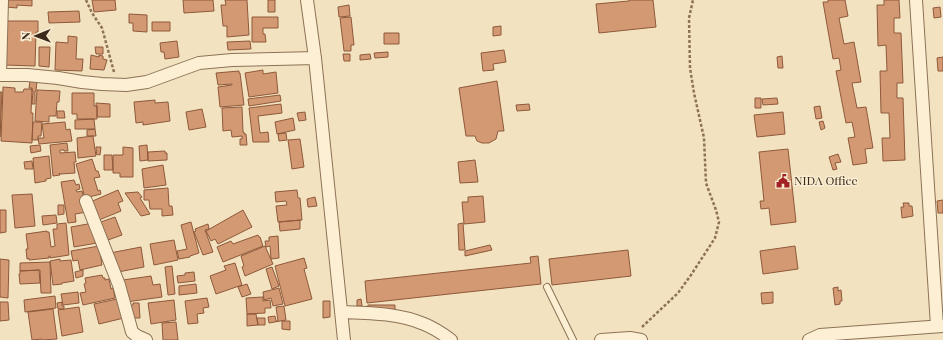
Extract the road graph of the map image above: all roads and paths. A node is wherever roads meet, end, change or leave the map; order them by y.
1 (2, 0) edge
2 (86, 0) edge
3 (307, 0) edge
4 (692, 0) edge
5 (916, 0) edge
6 (315, 58) junction
7 (0, 75) edge
8 (117, 84) junction
9 (86, 201) dead end
10 (547, 287) dead end
11 (341, 312) junction
12 (940, 326) edge
13 (636, 339) edge
14 (146, 340) edge
15 (344, 340) edge
16 (451, 340) edge
17 (573, 340) edge
18 (601, 340) edge
19 (809, 340) edge

1 - 7 street
2 - 8 path
3 - 6 street
4 - 13 path
5 - 12 street
6 - 8 street
6 - 11 street
7 - 8 street
9 - 14 street
10 - 17 lane
11 - 15 street
11 - 16 street
12 - 19 street
13 - 18 street

